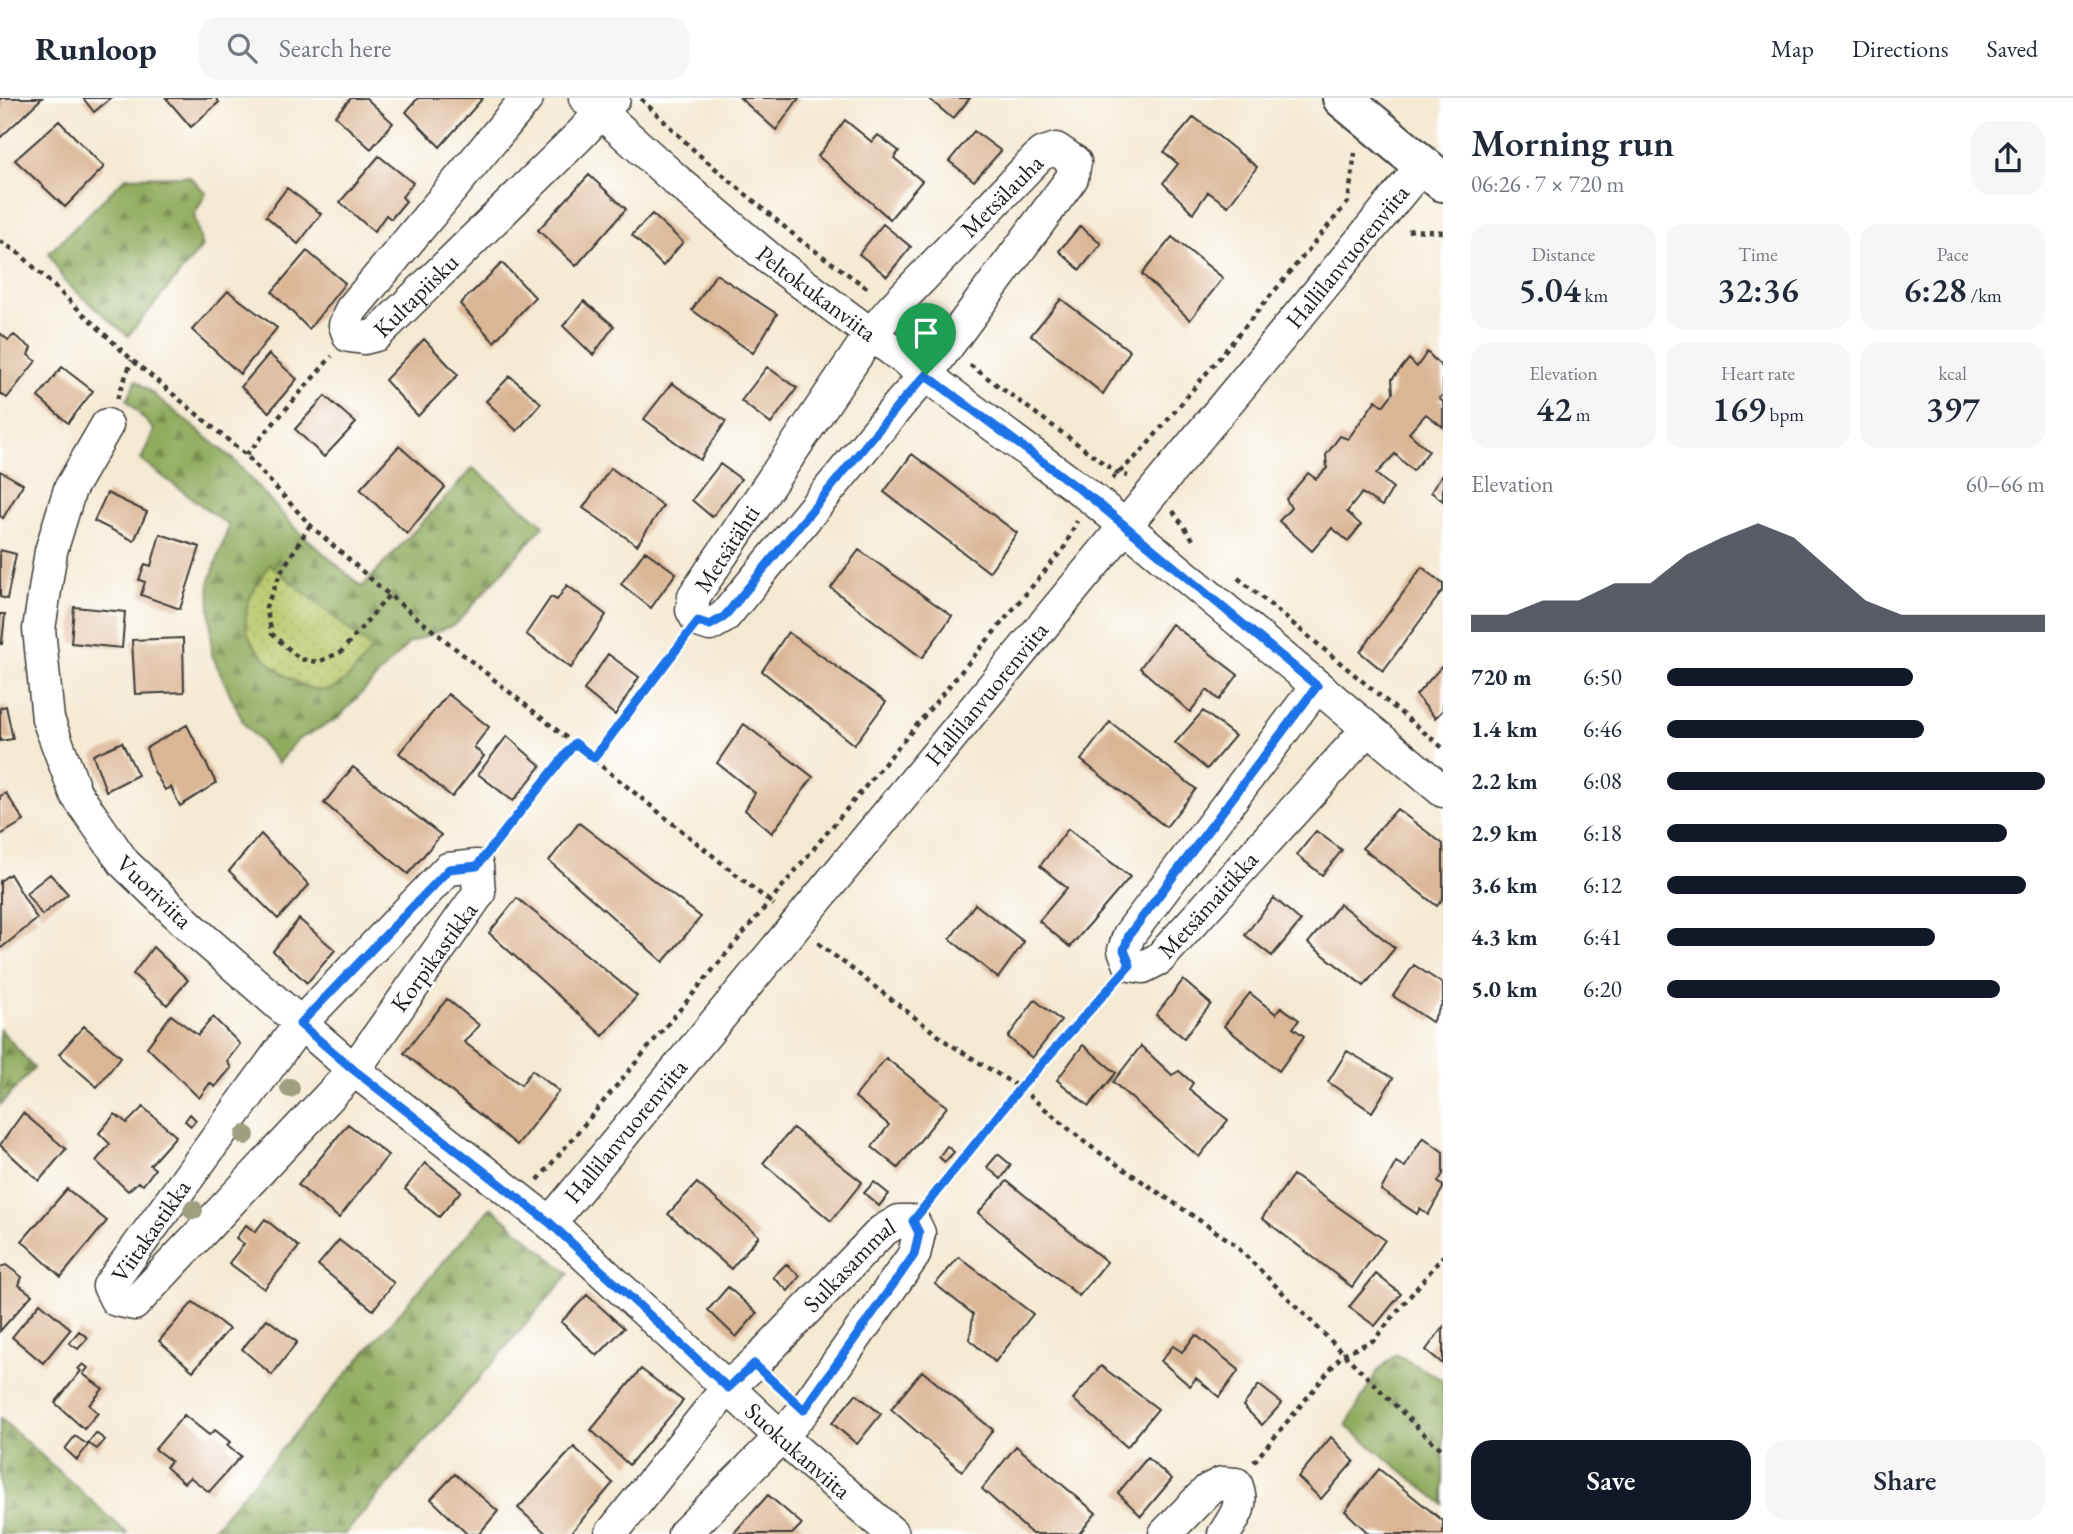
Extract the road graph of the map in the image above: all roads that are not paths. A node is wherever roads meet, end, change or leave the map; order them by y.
1 (527, 98) edge
2 (1342, 98) edge
3 (600, 103) edge
4 (1433, 173) edge
5 (871, 334) junction
6 (926, 375) junction
7 (107, 425) road end
8 (1125, 527) junction
9 (1317, 686) junction
10 (1368, 729) junction
11 (1443, 791) edge
12 (300, 1024) junction
13 (354, 1070) junction
14 (550, 1223) junction
15 (728, 1388) junction
16 (781, 1437) junction
17 (611, 1534) edge
18 (684, 1534) edge
19 (893, 1534) edge
20 (1165, 1534) edge
21 (1224, 1534) edge

1 - 3 street, Kultapiisku
2 - 4 street
3 - 5 street, Peltokukanviita
4 - 8 street, Hallilanvuorenviita
5 - 6 street, Peltokukanviita
5 - 6 street, Metsälauha
5 - 6 street, Metsätähti
6 - 8 street, Peltokukanviita
7 - 12 street, Vuoriviita
8 - 9 street, Peltokukanviita
8 - 14 street, Hallilanvuorenviita
9 - 10 street, Peltokukanviita
9 - 10 street, Metsämaitikka
10 - 11 street, Peltokukanviita
12 - 13 street, Vuoriviita
12 - 13 street, Korpikastikka
12 - 13 street, Viitakastikka
13 - 14 street, Vuoriviita
14 - 15 street, Suokukanviita
15 - 16 street, Suokukanviita
15 - 16 street, Sulkasammal
15 - 17 street, Sulkasammal
16 - 18 street, Sulkasammal
16 - 19 street, Suokukanviita
20 - 21 street

